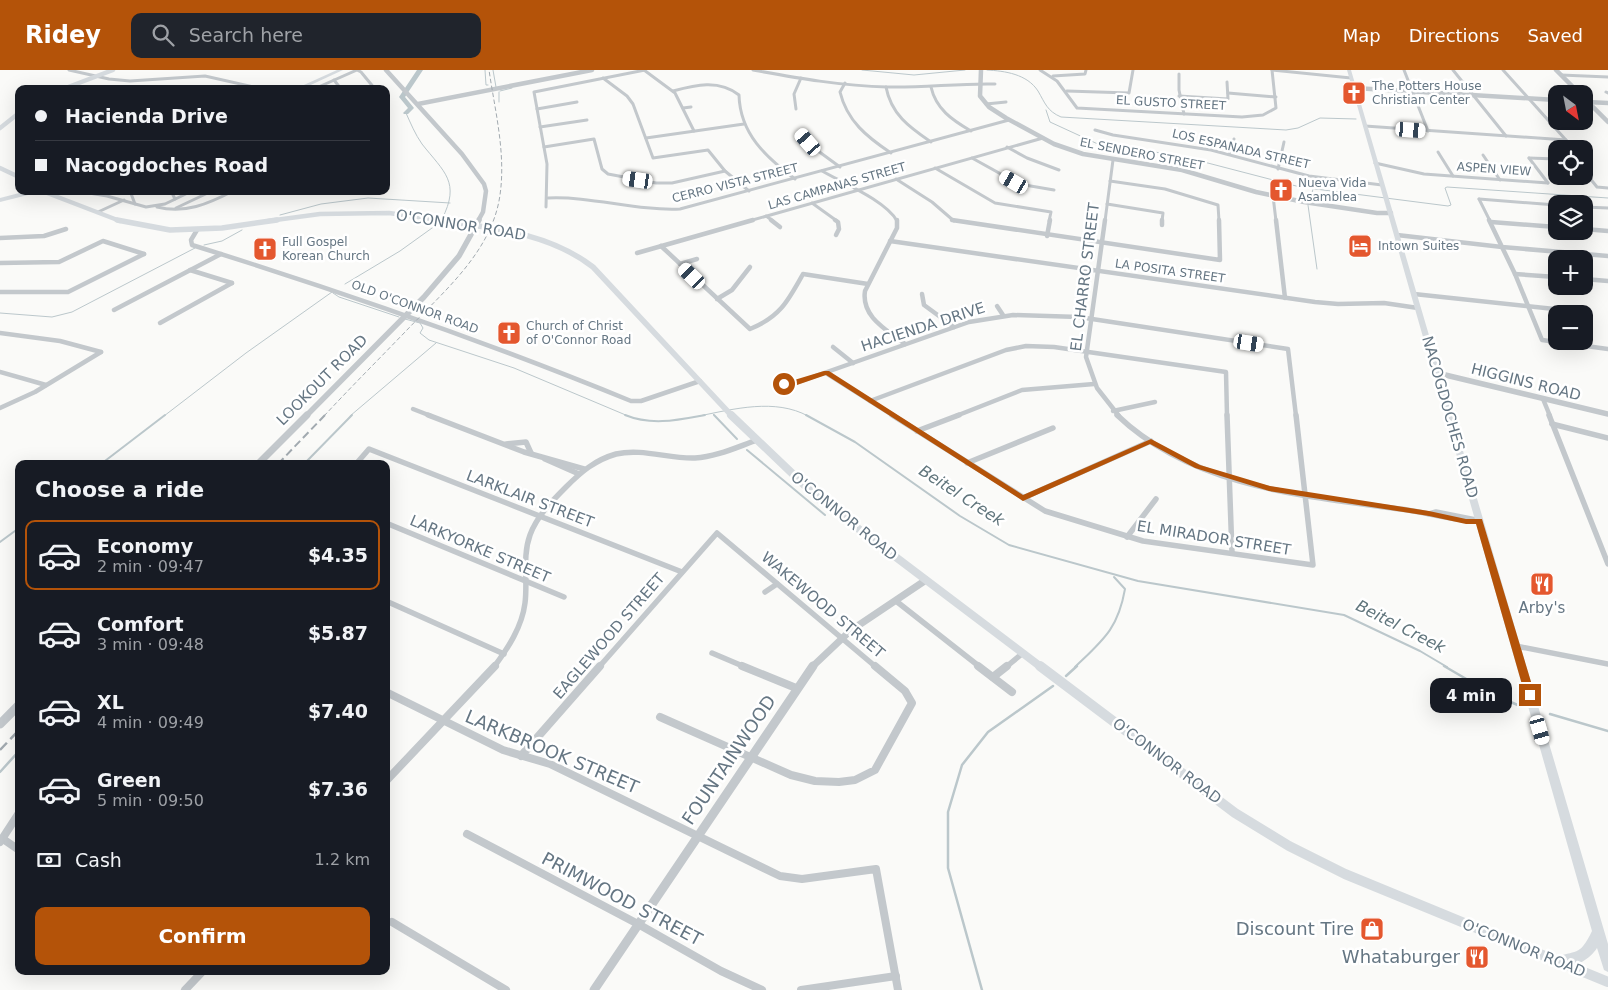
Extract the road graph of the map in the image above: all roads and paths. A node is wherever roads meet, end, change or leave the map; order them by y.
1 (69, 70) edge
2 (113, 70) edge
3 (119, 70) edge
4 (341, 70) edge
5 (350, 70) edge
6 (357, 70) edge
7 (386, 70) edge
8 (592, 70) edge
9 (644, 70) edge
10 (753, 70) edge
11 (981, 70) edge
12 (1040, 70) edge
13 (1086, 70) edge
14 (1133, 70) edge
15 (1349, 70) edge
16 (1404, 70) edge
17 (1453, 70) edge
18 (1503, 70) edge
19 (1556, 70) edge
20 (1272, 71) edge
21 (1180, 74) dead end
22 (1561, 74) junction
23 (99, 76) junction
24 (562, 76) junction
25 (1053, 76) junction
26 (1608, 77) edge
27 (603, 78) junction
28 (801, 78) junction
29 (1351, 78) junction
30 (334, 80) junction
31 (1227, 82) dead end
32 (845, 83) junction
33 (980, 83) junction
34 (573, 84) junction
35 (995, 84) dead end
36 (74, 85) edge
37 (79, 85) edge
38 (246, 85) edge
39 (306, 85) edge
40 (315, 85) edge
41 (323, 85) edge
42 (338, 85) edge
43 (372, 85) edge
44 (1571, 85) edge
45 (886, 87) junction
46 (931, 87) junction
47 (1354, 88) junction
48 (673, 91) junction
49 (1067, 91) junction
50 (1413, 92) junction
51 (1228, 93) junction
52 (1473, 95) junction
53 (1180, 96) junction
54 (1276, 97) junction
55 (1529, 98) junction
56 (1548, 99) edge
57 (1593, 101) edge
58 (577, 102) dead end
59 (1006, 102) dead end
60 (1608, 103) edge
61 (418, 104) junction
62 (986, 104) junction
63 (691, 107) dead end
64 (683, 108) junction
65 (1593, 108) edge
66 (536, 109) junction
67 (796, 109) dead end
68 (15, 112) edge
69 (1184, 114) junction
70 (15, 116) edge
71 (587, 120) dead end
72 (1010, 120) junction
73 (0, 122) edge
74 (1608, 122) edge
75 (744, 124) junction
76 (1365, 126) junction
77 (540, 127) junction
78 (0, 128) edge
79 (1095, 130) dead end
80 (694, 131) junction
81 (971, 131) junction
82 (1428, 131) junction
83 (800, 132) dead end
84 (1506, 136) junction
85 (646, 138) junction
86 (1043, 138) junction
87 (1234, 139) dead end
88 (1566, 140) joint
89 (931, 142) junction
90 (1284, 142) dead end
91 (544, 147) junction
92 (1007, 148) junction
93 (1438, 152) dead end
94 (891, 153) junction
95 (1229, 154) junction
96 (1483, 155) dead end
97 (972, 158) junction
98 (1548, 159) edge
99 (1113, 160) junction
100 (1375, 164) junction
101 (840, 167) junction
102 (0, 168) edge
103 (935, 168) junction
104 (1278, 169) junction
105 (1059, 170) dead end
106 (725, 171) junction
107 (822, 172) junction
108 (0, 174) edge
109 (15, 175) edge
110 (1453, 176) junction
111 (795, 179) junction
112 (896, 179) junction
113 (15, 180) edge
114 (1500, 180) junction
115 (1110, 182) junction
116 (1593, 182) edge
117 (1548, 183) edge
118 (1548, 183) edge
119 (1382, 185) junction
120 (1608, 188) edge
121 (856, 190) junction
122 (1054, 190) dead end
123 (749, 191) junction
124 (15, 192) edge
125 (15, 193) edge
126 (12, 194) junction
127 (15, 194) edge
128 (53, 195) edge
129 (58, 195) edge
130 (101, 195) edge
131 (132, 195) edge
132 (174, 195) edge
133 (184, 195) edge
134 (204, 195) edge
135 (225, 195) edge
136 (1273, 196) junction
137 (0, 198) edge
138 (62, 198) junction
139 (548, 198) junction
140 (175, 199) junction
141 (122, 200) junction
142 (812, 203) junction
143 (1548, 203) edge
144 (135, 204) junction
145 (1107, 204) junction
146 (155, 206) junction
147 (546, 207) dead end
148 (1593, 207) edge
149 (1608, 208) edge
150 (174, 209) junction
151 (96, 212) junction
152 (1391, 213) junction
153 (766, 216) junction
154 (1491, 222) junction
155 (1162, 225) dead end
156 (1548, 226) edge
157 (780, 227) dead end
158 (66, 229) dead end
159 (197, 230) junction
160 (1593, 230) edge
161 (1608, 231) edge
162 (836, 235) dead end
163 (1397, 235) junction
164 (1047, 236) junction
165 (0, 238) edge
166 (890, 241) junction
167 (1102, 243) junction
168 (661, 246) junction
169 (1502, 247) junction
170 (637, 253) dead end
171 (221, 254) junction
172 (1608, 256) edge
173 (698, 259) dead end
174 (0, 264) edge
175 (680, 264) junction
176 (750, 267) dead end
177 (190, 270) junction
178 (1098, 271) junction
179 (1515, 274) junction
180 (1548, 276) edge
181 (1593, 280) edge
182 (1608, 281) edge
183 (868, 284) junction
184 (0, 292) edge
185 (922, 294) dead end
186 (1414, 294) junction
187 (1284, 298) junction
188 (717, 299) junction
189 (997, 306) dead end
190 (1529, 307) junction
191 (1418, 308) junction
192 (1548, 309) edge
193 (114, 310) dead end
194 (406, 315) junction
195 (1003, 315) junction
196 (1091, 319) junction
197 (160, 323) dead end
198 (954, 327) junction
199 (0, 333) edge
200 (906, 344) junction
201 (834, 347) dead end
202 (1608, 349) edge
203 (1086, 350) junction
204 (853, 363) junction
205 (0, 372) edge
206 (826, 373) junction
207 (1437, 373) junction
208 (779, 379) dead end
209 (700, 381) junction
210 (1094, 384) junction
211 (46, 385) junction
212 (1543, 398) junction
213 (870, 401) junction
214 (1155, 402) dead end
215 (0, 408) edge
216 (413, 409) dead end
217 (1113, 411) junction
218 (1608, 414) edge
219 (1552, 424) junction
220 (1053, 428) dead end
221 (917, 431) junction
222 (1608, 438) edge
223 (757, 440) junction
224 (1151, 441) junction
225 (506, 444) junction
226 (531, 453) junction
227 (544, 458) junction
228 (262, 460) edge
229 (359, 460) edge
230 (967, 463) junction
231 (584, 469) junction
232 (579, 474) junction
233 (1229, 478) junction
234 (1304, 494) junction
235 (1023, 498) junction
236 (1156, 499) dead end
237 (540, 516) junction
238 (1479, 521) junction
239 (390, 525) edge
240 (717, 533) joint
241 (1127, 537) junction
242 (1232, 553) junction
243 (1608, 564) edge
244 (682, 572) junction
245 (926, 580) junction
246 (525, 581) junction
247 (777, 584) junction
248 (765, 592) dead end
249 (564, 597) dead end
250 (896, 601) junction
251 (390, 602) edge
252 (842, 637) junction
253 (1516, 646) junction
254 (712, 653) dead end
255 (1023, 653) junction
256 (504, 654) junction
257 (1608, 664) edge
258 (993, 677) junction
259 (796, 688) junction
260 (1012, 692) dead end
261 (390, 694) edge
262 (15, 709) edge
263 (660, 717) dead end
264 (444, 721) junction
265 (0, 724) edge
266 (521, 756) junction
267 (750, 758) junction
268 (390, 777) edge
269 (15, 819) edge
270 (467, 834) dead end
271 (699, 835) junction
272 (1, 841) edge
273 (15, 848) edge
274 (392, 922) dead end
275 (638, 924) junction
276 (1598, 932) junction
277 (1558, 962) junction
278 (1608, 966) edge
279 (199, 975) edge
280 (896, 976) junction
281 (1608, 982) edge
282 (185, 990) edge
283 (506, 990) edge
284 (594, 990) edge
285 (762, 990) edge
286 (801, 990) edge
287 (898, 990) edge

1 - 23 street
2 - 23 main road
3 - 23 main road
4 - 39 main road
5 - 40 main road
6 - 30 street
6 - 43 street
7 - 61 street, LOOKOUT ROAD
8 - 24 street
9 - 27 street
9 - 48 street
10 - 28 street
11 - 33 street
12 - 25 street
13 - 25 street
14 - 49 street
15 - 29 main road, NACOGDOCHES ROAD
16 - 50 street
17 - 52 street
18 - 55 street
19 - 22 street
20 - 29 street
20 - 54 street
21 - 53 street
22 - 26 street
22 - 44 street
23 - 36 main road
23 - 37 main road
23 - 38 street
24 - 34 street
24 - 61 street
25 - 49 street
27 - 34 street
27 - 85 street
28 - 32 street
28 - 67 street
29 - 47 main road, NACOGDOCHES ROAD
30 - 41 street
30 - 42 street
31 - 51 street
32 - 45 street
32 - 94 street
33 - 35 street
33 - 46 street
33 - 62 street
34 - 66 street
45 - 46 street
45 - 89 street
46 - 81 street
47 - 50 street
47 - 76 main road, NACOGDOCHES ROAD
48 - 64 street
48 - 75 street
49 - 69 street, EL GUSTO STREET
50 - 52 street
50 - 82 street
51 - 53 street
51 - 54 street
52 - 55 street
52 - 84 street
53 - 69 street
54 - 69 street, EL GUSTO STREET
55 - 56 street
55 - 88 street
57 - 60 street
58 - 66 street
59 - 62 street
61 - 194 street, LOOKOUT ROAD
62 - 72 street, EL SENDERO STREET
63 - 64 street
64 - 80 street
65 - 74 street
66 - 77 street
68 - 73 main road
70 - 78 main road
71 - 77 street
72 - 81 street, CERRO VISTA STREET
72 - 86 street, EL SENDERO STREET
75 - 80 street
75 - 111 street
76 - 82 street
76 - 100 main road, NACOGDOCHES ROAD
77 - 91 street
79 - 95 street, LOS ESPANADA STREET
80 - 85 street
81 - 89 street, CERRO VISTA STREET
82 - 84 street
83 - 101 street
84 - 88 street
85 - 106 street
86 - 92 street, LAS CAMPANAS STREET
86 - 99 street, EL SENDERO STREET
87 - 95 street
89 - 94 street, CERRO VISTA STREET
90 - 104 street
91 - 106 street
91 - 139 street
92 - 97 street, LAS CAMPANAS STREET
92 - 105 street
93 - 110 street
94 - 101 street, CERRO VISTA STREET
95 - 104 street, LOS ESPANADA STREET
96 - 114 street
97 - 103 street, LAS CAMPANAS STREET
97 - 122 street
98 - 117 street, ASPEN VIEW
99 - 115 street, EL CHARRO STREET
99 - 136 street, EL SENDERO STREET
100 - 110 street, ASPEN VIEW
100 - 119 main road, NACOGDOCHES ROAD
101 - 107 street, CERRO VISTA STREET
102 - 109 main road
103 - 112 street, LAS CAMPANAS STREET
103 - 164 street
104 - 119 street, LOS ESPANADA STREET
106 - 123 street
107 - 111 street, CERRO VISTA STREET
107 - 121 street
108 - 113 main road
110 - 114 street, ASPEN VIEW
111 - 123 street, CERRO VISTA STREET
112 - 121 street, LAS CAMPANAS STREET
112 - 164 street
114 - 118 street, ASPEN VIEW
115 - 145 street, EL CHARRO STREET
115 - 167 street
116 - 120 street
119 - 152 main road, NACOGDOCHES ROAD
121 - 142 street, LAS CAMPANAS STREET
121 - 166 street
123 - 139 street, CERRO VISTA STREET
124 - 126 main road
125 - 126 main road
126 - 127 main road
126 - 137 main road
128 - 138 main road, O'CONNOR ROAD
129 - 138 main road, O'CONNOR ROAD
130 - 141 street
131 - 144 street
132 - 140 street
133 - 140 street
134 - 150 street
135 - 150 street
136 - 152 street, EL SENDERO STREET
136 - 187 street
138 - 151 main road, O'CONNOR ROAD
139 - 147 street
140 - 146 street
141 - 144 street
141 - 151 street
142 - 153 street, LAS CAMPANAS STREET
142 - 162 street
143 - 154 street
144 - 146 street
145 - 155 street
145 - 167 street, EL CHARRO STREET
146 - 150 street
148 - 149 street
151 - 159 main road, O'CONNOR ROAD
152 - 163 main road, NACOGDOCHES ROAD
153 - 157 street
153 - 168 street, LAS CAMPANAS STREET
154 - 156 street
154 - 169 street
158 - 165 street
159 - 171 street, OLD O'CONNOR ROAD
159 - 209 main road, O'CONNOR ROAD
160 - 161 street
163 - 169 street
163 - 186 main road, NACOGDOCHES ROAD
164 - 167 street
166 - 178 street, LA POSITA STREET
166 - 183 street
167 - 178 street, EL CHARRO STREET
168 - 170 street, LAS CAMPANAS STREET
168 - 175 street
169 - 172 street
169 - 179 street
171 - 177 street
171 - 194 street, OLD O'CONNOR ROAD
173 - 175 street
174 - 184 street
175 - 188 street
176 - 188 street
177 - 193 street
177 - 197 street
178 - 187 street, LA POSITA STREET
178 - 196 street, EL CHARRO STREET
179 - 180 street
179 - 190 street
181 - 182 street
183 - 188 street
183 - 200 street
185 - 198 street
186 - 190 street
186 - 191 main road, NACOGDOCHES ROAD
187 - 191 street, LA POSITA STREET
189 - 195 street
190 - 192 street
190 - 202 street
191 - 207 main road, NACOGDOCHES ROAD
194 - 209 street, OLD O'CONNOR ROAD
194 - 228 street, LOOKOUT ROAD
195 - 196 street, HACIENDA DRIVE
195 - 198 street, HACIENDA DRIVE
196 - 203 street, EL CHARRO STREET
196 - 234 street, HACIENDA DRIVE
198 - 200 street, HACIENDA DRIVE
199 - 211 street
200 - 204 street, HACIENDA DRIVE
201 - 204 street
203 - 210 street, EL CHARRO STREET
203 - 213 street
203 - 233 street
204 - 206 street, HACIENDA DRIVE
205 - 211 street
206 - 208 street, HACIENDA DRIVE
206 - 213 street, EL MIRADOR STREET
207 - 212 street, HIGGINS ROAD
207 - 238 main road, NACOGDOCHES ROAD
209 - 223 main road, O'CONNOR ROAD
210 - 217 street, EL CHARRO STREET
210 - 221 street
211 - 215 street
212 - 218 street, HIGGINS ROAD
212 - 219 street
213 - 221 street, EL MIRADOR STREET
214 - 217 street
216 - 225 street
217 - 224 street, EL CHARRO STREET
219 - 222 street
219 - 243 street
220 - 230 street
221 - 230 street, EL MIRADOR STREET
223 - 231 street
223 - 245 main road, O'CONNOR ROAD
224 - 233 street, EL CHARRO STREET
224 - 235 street
225 - 226 street
225 - 226 street
226 - 227 street
227 - 231 street
227 - 232 street
229 - 237 street, LARKLAIR STREET
230 - 235 street, EL MIRADOR STREET
231 - 232 street
232 - 237 street
233 - 234 street, EL CHARRO STREET
233 - 242 street
234 - 238 street, EL CHARRO STREET
234 - 242 street, EL MIRADOR STREET
235 - 241 street, EL MIRADOR STREET
236 - 241 street
237 - 244 street, LARKLAIR STREET
237 - 246 street
238 - 253 main road, NACOGDOCHES ROAD
239 - 246 street, LARKYORKE STREET
240 - 244 street, EAGLEWOOD STREET
240 - 247 street, WAKEWOOD STREET
241 - 242 street, EL MIRADOR STREET
244 - 266 street, EAGLEWOOD STREET
245 - 250 street, FOUNTAINWOOD
245 - 255 main road, O'CONNOR ROAD
246 - 249 street, LARKYORKE STREET
246 - 256 street
247 - 248 street
247 - 252 street, WAKEWOOD STREET
250 - 252 street, FOUNTAINWOOD
250 - 258 street
251 - 256 street
252 - 259 street, FOUNTAINWOOD
252 - 267 street, WAKEWOOD STREET
253 - 257 street
253 - 276 main road, NACOGDOCHES ROAD
254 - 259 street
255 - 258 street
255 - 277 main road, O'CONNOR ROAD
256 - 264 street
258 - 260 street
259 - 267 street, FOUNTAINWOOD
261 - 264 street, LARKBROOK STREET
262 - 265 street
263 - 267 street
264 - 266 street, LARKBROOK STREET
264 - 268 street
266 - 271 street, LARKBROOK STREET
267 - 271 street, FOUNTAINWOOD
269 - 272 street
270 - 275 street, PRIMWOOD STREET
271 - 275 street, FOUNTAINWOOD
271 - 280 street, LARKBROOK STREET
272 - 273 street
274 - 283 street
275 - 284 street, FOUNTAINWOOD
275 - 285 street, PRIMWOOD STREET
276 - 277 main road
276 - 278 main road, NACOGDOCHES ROAD
277 - 281 main road, O'CONNOR ROAD
279 - 282 street
280 - 286 street
280 - 287 street

